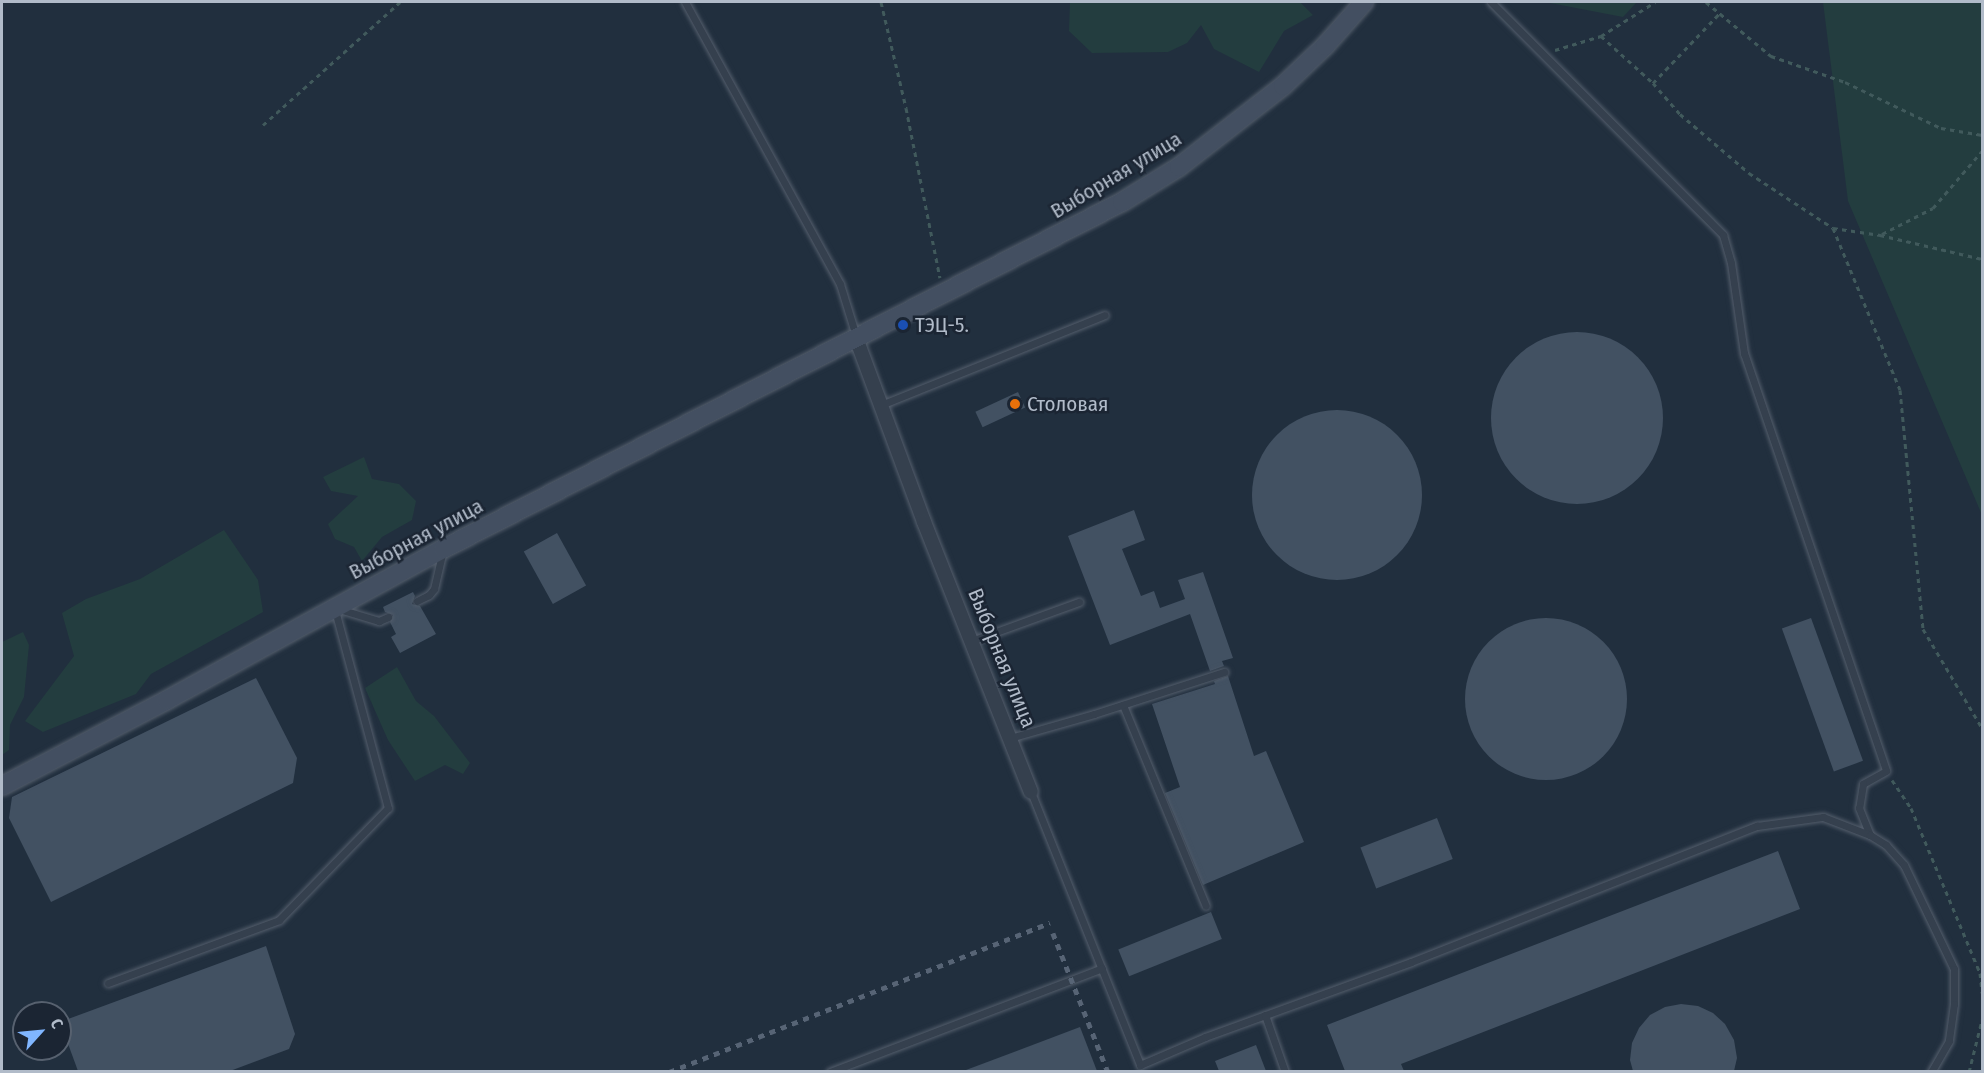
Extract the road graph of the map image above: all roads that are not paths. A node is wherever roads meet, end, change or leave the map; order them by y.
1 (685, 2) edge
2 (1364, 2) edge
3 (1491, 2) edge
4 (1105, 315) dead end
5 (856, 338) junction
6 (881, 405) junction
7 (443, 549) junction
8 (417, 601) dead end
9 (1079, 602) dead end
10 (334, 608) junction
11 (388, 617) dead end
12 (971, 641) junction
13 (1224, 672) dead end
14 (1123, 705) junction
15 (1010, 738) junction
16 (2, 786) edge
17 (1031, 792) joint
18 (1870, 835) junction
19 (1206, 906) dead end
20 (1102, 968) junction
21 (108, 983) dead end
22 (1265, 1015) junction
23 (1142, 1068) edge
24 (830, 1071) edge
25 (1285, 1071) edge
26 (1931, 1071) edge

1 - 5 lane
2 - 5 main road, Выборная улица
3 - 18 lane
4 - 6 lane
5 - 6 street, Выборная улица
5 - 7 main road, Выборная улица
6 - 12 street, Выборная улица
7 - 8 lane
7 - 10 main road, Выборная улица
9 - 12 lane
10 - 11 lane
10 - 16 main road, Выборная улица
10 - 21 lane
12 - 15 street, Выборная улица
13 - 14 lane
14 - 15 lane
14 - 19 lane
15 - 17 street, Выборная улица
17 - 20 lane
18 - 22 lane
18 - 26 lane
20 - 23 lane
20 - 24 lane
22 - 23 lane
22 - 25 lane

